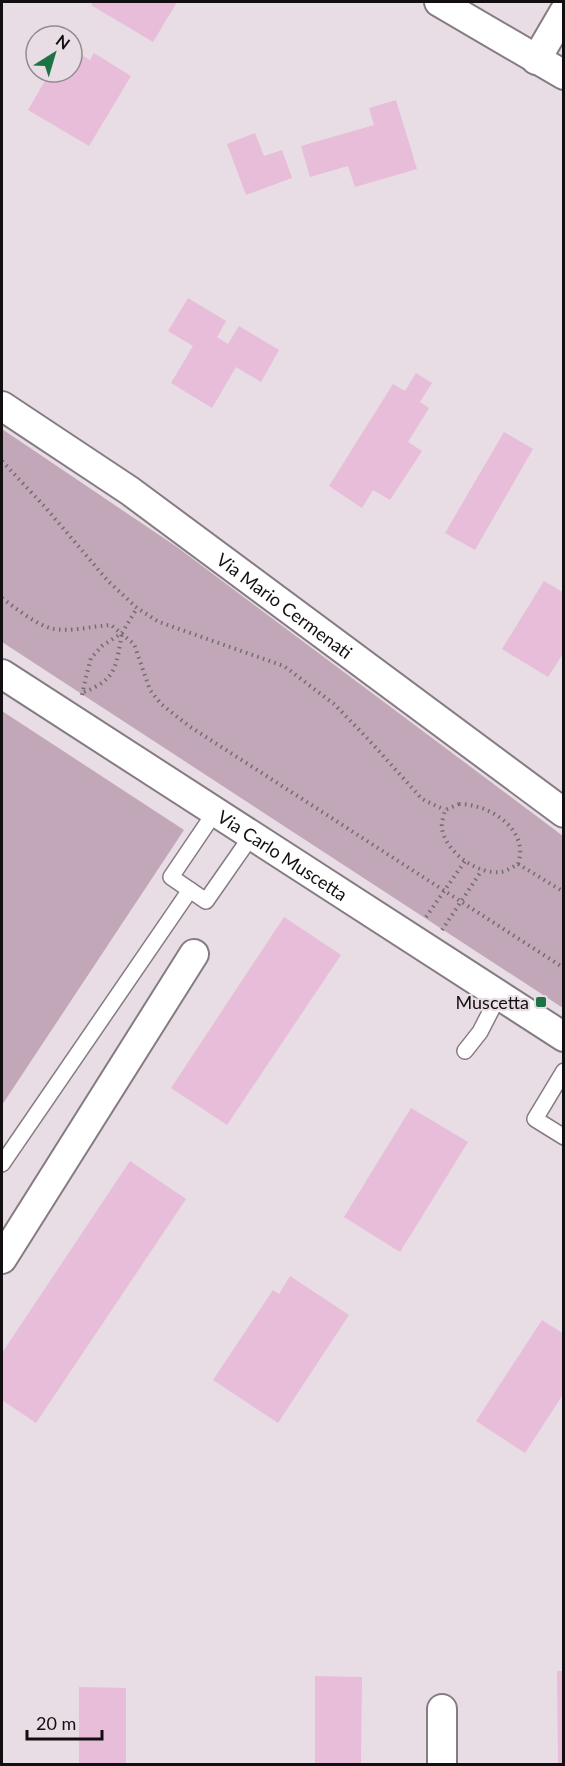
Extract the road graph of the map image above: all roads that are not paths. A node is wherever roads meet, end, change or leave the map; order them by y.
1 (439, 2) edge
2 (564, 12) edge
3 (536, 60) junction
4 (564, 75) edge
5 (2, 406) edge
6 (2, 674) edge
7 (215, 812) junction
8 (564, 813) edge
9 (252, 835) junction
10 (190, 890) junction
11 (194, 954) dead end
12 (499, 995) junction
13 (564, 1037) edge
14 (465, 1051) dead end
15 (564, 1071) edge
16 (564, 1137) edge
17 (2, 1164) edge
18 (2, 1259) edge
19 (442, 1709) dead end
20 (442, 1764) edge

1 - 3 street
2 - 3 street
3 - 4 street
5 - 8 street, Via Mario Cermenati
6 - 7 street, Via Carlo Muscetta
7 - 9 street, Via Carlo Muscetta
7 - 10 lane
9 - 10 lane
9 - 12 street, Via Carlo Muscetta
10 - 17 lane
11 - 18 street
12 - 13 street, Via Carlo Muscetta
12 - 14 lane
15 - 16 lane
19 - 20 street

